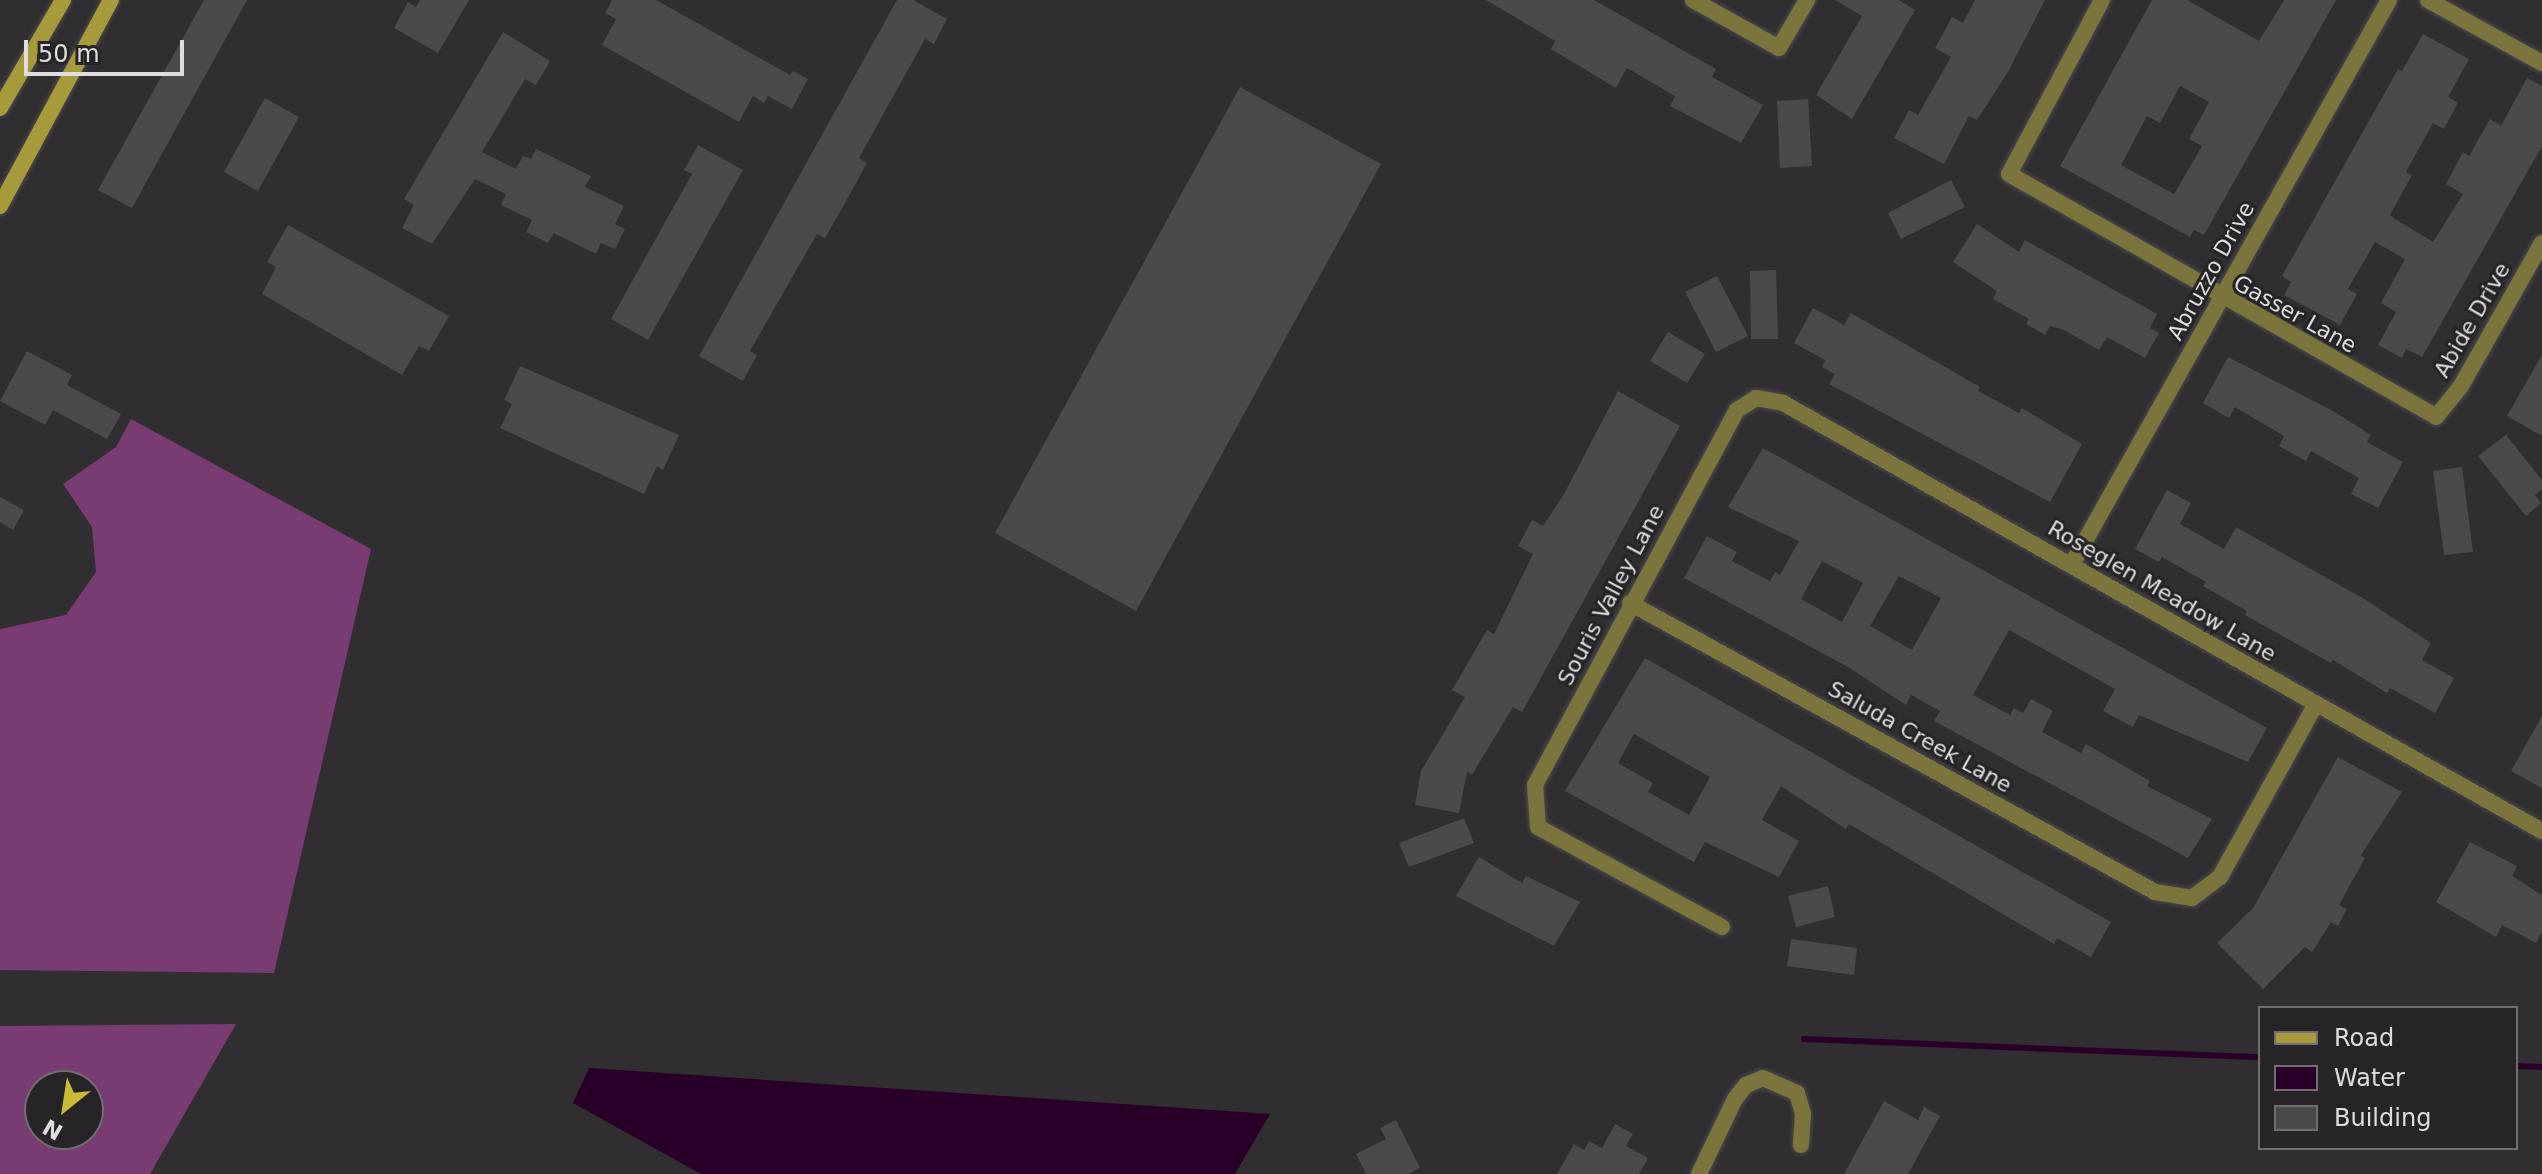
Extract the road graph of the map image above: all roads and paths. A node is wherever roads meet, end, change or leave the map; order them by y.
1 (63, 0) edge
2 (111, 0) edge
3 (1693, 0) edge
4 (1807, 0) edge
5 (2102, 0) edge
6 (2389, 0) edge
7 (2428, 0) edge
8 (2542, 63) edge
9 (0, 108) edge
10 (0, 206) edge
11 (2542, 243) edge
12 (2221, 299) junction
13 (1756, 398) joint
14 (2436, 417) joint
15 (2072, 564) junction
16 (1630, 603) junction
17 (2316, 704) junction
18 (2542, 831) edge
19 (1722, 927) dead end
20 (1801, 1145) dead end
21 (1699, 1174) edge

1 - 9 main road
2 - 10 main road
3 - 4 street
5 - 12 street, Gasser Lane
6 - 12 street, Abruzzo Drive
7 - 8 street
11 - 14 street, Abide Drive
12 - 14 street, Gasser Lane
12 - 15 street, Abruzzo Drive
13 - 15 street, Roseglen Meadow Lane
13 - 16 street, Souris Valley Lane
15 - 17 street, Roseglen Meadow Lane
16 - 17 street, Saluda Creek Lane
16 - 19 street, Souris Valley Lane
17 - 18 street, Roseglen Meadow Lane
20 - 21 street

